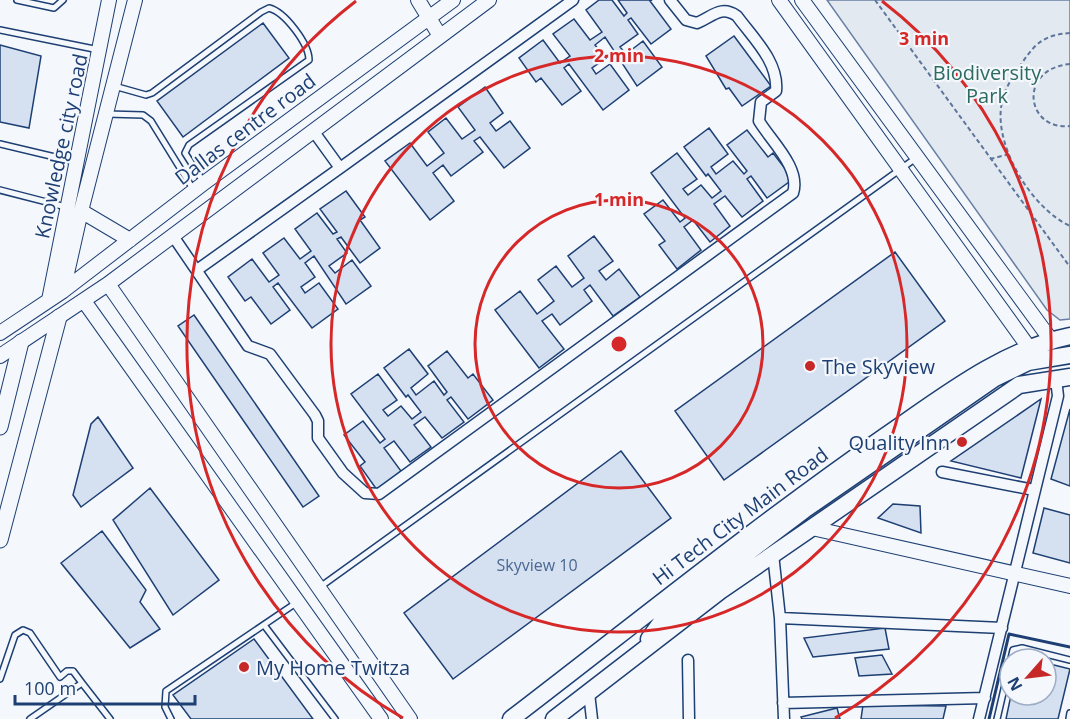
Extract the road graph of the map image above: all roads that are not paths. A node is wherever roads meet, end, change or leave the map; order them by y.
1 (17, 0) edge
2 (63, 0) edge
3 (109, 0) edge
4 (135, 0) edge
5 (418, 0) edge
6 (453, 0) edge
7 (489, 0) edge
8 (573, 0) edge
9 (670, 0) edge
10 (779, 0) edge
11 (802, 0) edge
12 (429, 19) junction
13 (0, 30) edge
14 (440, 36) junction
15 (101, 50) junction
16 (113, 85) junction
17 (105, 114) junction
18 (314, 132) junction
19 (0, 144) edge
20 (917, 158) junction
21 (76, 162) junction
22 (340, 168) junction
23 (903, 169) junction
24 (199, 187) junction
25 (0, 190) edge
26 (66, 207) junction
27 (81, 211) junction
28 (173, 236) junction
29 (130, 240) junction
30 (197, 270) junction
31 (108, 284) junction
32 (63, 291) junction
33 (49, 300) junction
34 (84, 301) junction
35 (58, 317) junction
36 (0, 333) edge
37 (1070, 336) edge
38 (1050, 340) junction
39 (21, 342) junction
40 (1030, 348) junction
41 (1070, 355) edge
42 (0, 356) edge
43 (1063, 378) edge
44 (0, 427) edge
45 (942, 472) dead end
46 (7, 486) edge
47 (1034, 490) junction
48 (812, 528) junction
49 (0, 540) edge
50 (773, 554) junction
51 (1016, 574) junction
52 (1070, 586) edge
53 (318, 588) junction
54 (299, 601) junction
55 (780, 618) junction
56 (264, 625) junction
57 (1002, 628) junction
58 (639, 655) junction
59 (688, 660) dead end
60 (1070, 660) edge
61 (0, 680) edge
62 (82, 683) junction
63 (589, 693) junction
64 (985, 698) junction
65 (783, 703) junction
66 (1070, 713) edge
67 (30, 719) edge
68 (110, 719) edge
69 (171, 719) edge
70 (335, 719) edge
71 (381, 719) edge
72 (410, 719) edge
73 (512, 719) edge
74 (554, 719) edge
75 (592, 719) edge
76 (689, 719) edge
77 (784, 719) edge
78 (979, 719) edge
79 (997, 719) edge
80 (1069, 719) edge

1 - 2 lane
3 - 15 street, Knowledge city road
4 - 16 street, Knowledge city road
5 - 12 street
6 - 12 street, Dallas centre road
7 - 14 street
8 - 22 street
9 - 30 street
10 - 23 street
11 - 20 street
12 - 14 street
12 - 24 street, Dallas centre road
13 - 15 lane
14 - 18 street
15 - 21 street, Knowledge city road
16 - 17 street, Knowledge city road
16 - 24 lane
17 - 24 lane
17 - 27 street, Knowledge city road
18 - 22 street
18 - 28 street
19 - 21 lane
20 - 23 lane
20 - 38 street
21 - 26 street, Knowledge city road
22 - 30 street
23 - 40 street
23 - 53 lane
24 - 29 street, Dallas centre road
25 - 26 lane
26 - 33 street, Knowledge city road
27 - 29 street
27 - 32 street, Knowledge city road
28 - 30 street
28 - 31 street
29 - 32 street, Dallas centre road
31 - 34 street
31 - 53 street
32 - 33 street, Dallas centre road
33 - 36 street, Dallas centre road
34 - 35 street
34 - 54 street
35 - 39 street
35 - 46 main road
37 - 38 main road, Hi Tech City Main Road
38 - 40 main road, Hi Tech City Main Road
39 - 42 street
39 - 44 main road
40 - 73 main road, Hi Tech City Main Road
41 - 58 main road
43 - 47 street
43 - 48 main road
45 - 47 street
46 - 49 main road
47 - 51 street
48 - 50 main road
48 - 51 street
50 - 55 street
50 - 58 main road
51 - 52 street
51 - 57 street
53 - 72 street
54 - 56 lane
54 - 71 street
55 - 57 street
55 - 65 street
56 - 69 lane
56 - 70 lane
57 - 64 street
58 - 63 main road
59 - 76 street
60 - 79 lane
61 - 62 lane
62 - 67 lane
62 - 68 lane
63 - 74 main road
63 - 75 street
64 - 65 street
64 - 78 street
65 - 77 street
66 - 80 lane

